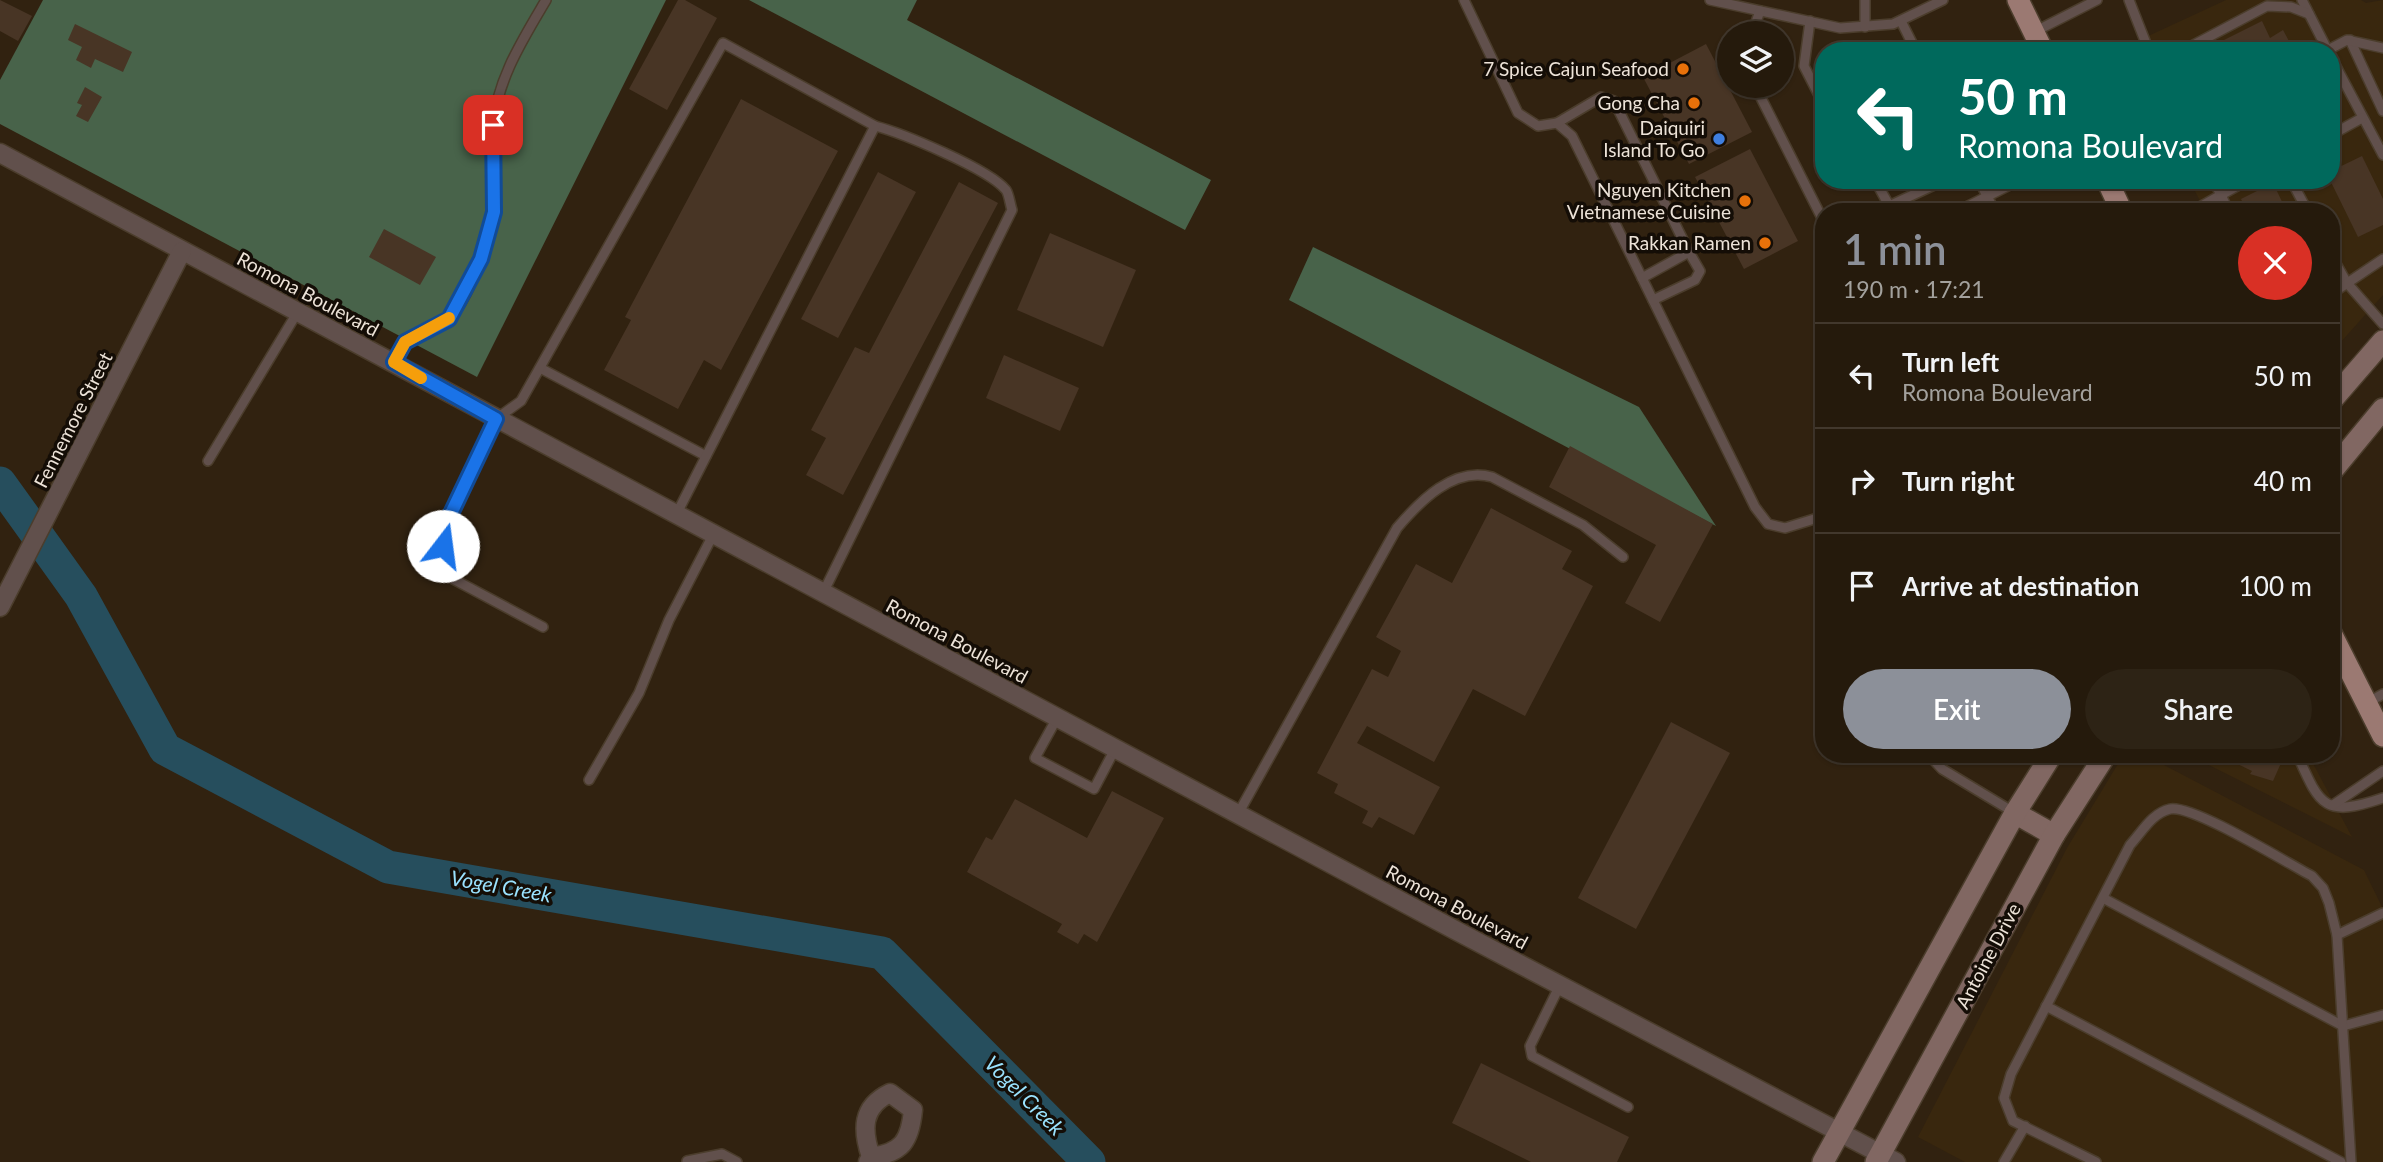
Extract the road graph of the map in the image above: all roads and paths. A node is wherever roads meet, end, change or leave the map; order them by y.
1 (546, 0) edge
2 (1464, 0) edge
3 (1710, 0) edge
4 (1866, 0) edge
5 (1943, 0) edge
6 (2018, 0) edge
7 (2097, 0) edge
8 (2129, 0) edge
9 (2302, 0) edge
10 (1760, 11) junction
11 (2309, 14) junction
12 (1756, 21) edge
13 (1810, 21) junction
14 (1901, 21) junction
15 (1865, 27) junction
16 (2350, 40) junction
17 (1912, 42) edge
18 (2039, 42) edge
19 (2145, 42) edge
20 (2199, 42) edge
21 (2323, 42) edge
22 (2340, 45) edge
23 (2383, 48) edge
24 (2340, 75) edge
25 (1815, 87) edge
26 (1761, 98) edge
27 (2383, 111) edge
28 (2362, 118) junction
29 (1557, 123) junction
30 (875, 125) junction
31 (2340, 130) edge
32 (0, 153) edge
33 (2383, 155) edge
34 (1928, 189) edge
35 (1983, 189) edge
36 (2003, 189) edge
37 (2218, 189) edge
38 (2232, 189) edge
39 (2221, 195) junction
40 (1987, 197) junction
41 (1902, 203) edge
42 (1975, 203) edge
43 (1991, 203) edge
44 (2207, 203) edge
45 (2225, 203) edge
46 (1815, 204) edge
47 (181, 251) junction
48 (1689, 252) junction
49 (2383, 259) edge
50 (2340, 271) edge
51 (1642, 278) junction
52 (2347, 283) junction
53 (2340, 288) edge
54 (1653, 300) junction
55 (297, 313) junction
56 (2383, 324) edge
57 (2383, 341) edge
58 (394, 362) junction
59 (540, 369) junction
60 (2340, 391) edge
61 (2383, 409) edge
62 (496, 419) junction
63 (706, 456) junction
64 (208, 461) dead end
65 (2340, 461) edge
66 (676, 515) junction
67 (1815, 519) edge
68 (713, 534) junction
69 (1623, 557) dead end
70 (823, 593) junction
71 (0, 607) edge
72 (543, 627) dead end
73 (2340, 646) edge
74 (2375, 698) edge
75 (1057, 718) junction
76 (2383, 736) edge
77 (1115, 749) junction
78 (1936, 763) edge
79 (2046, 763) edge
80 (2100, 763) edge
81 (2301, 763) edge
82 (2383, 771) edge
83 (589, 780) dead end
84 (2383, 798) edge
85 (2333, 805) junction
86 (2015, 813) junction
87 (1238, 814) junction
88 (2054, 835) junction
89 (2103, 898) junction
90 (2383, 913) edge
91 (2337, 935) junction
92 (1560, 985) junction
93 (2046, 1006) junction
94 (2383, 1015) edge
95 (2343, 1027) junction
96 (1628, 1107) dead end
97 (2025, 1126) junction
98 (1841, 1132) junction
99 (1885, 1159) edge
100 (687, 1161) edge
101 (737, 1162) edge
102 (1823, 1162) edge
103 (2004, 1162) edge
104 (2096, 1162) edge
105 (2341, 1162) edge
106 (2351, 1162) edge

1 - 58 lane
2 - 29 lane
3 - 10 lane
4 - 15 lane
5 - 14 lane
6 - 18 main road
7 - 18 lane
8 - 19 lane
9 - 11 lane
10 - 12 lane
10 - 13 lane
11 - 20 lane
11 - 21 lane
13 - 15 lane
13 - 25 lane
14 - 15 lane
14 - 17 lane
16 - 22 lane
16 - 23 lane
16 - 27 lane
24 - 28 lane
26 - 46 lane
28 - 31 lane
28 - 33 lane
29 - 48 lane
29 - 51 lane
30 - 59 lane
30 - 63 lane
30 - 70 lane
32 - 47 street, Romona Boulevard
34 - 41 lane
35 - 40 lane
36 - 40 lane
37 - 39 lane
38 - 39 lane
39 - 44 lane
39 - 45 lane
40 - 42 lane
40 - 43 lane
47 - 55 street, Romona Boulevard
47 - 71 street, Fennemore Street
48 - 51 lane
48 - 54 lane
49 - 52 lane
50 - 52 lane
51 - 54 lane
52 - 53 lane
52 - 56 lane
54 - 67 lane
55 - 58 street, Romona Boulevard
55 - 64 lane
57 - 60 main road
58 - 62 street, Romona Boulevard
59 - 62 lane
59 - 63 lane
61 - 65 main road
62 - 66 street, Romona Boulevard
62 - 72 lane
63 - 66 lane
66 - 68 street, Romona Boulevard
68 - 70 street, Romona Boulevard
68 - 83 lane
69 - 87 lane
70 - 75 street, Romona Boulevard
73 - 74 main road
74 - 76 main road
75 - 77 street, Romona Boulevard
75 - 77 lane
77 - 87 street, Romona Boulevard
78 - 86 lane
79 - 86 main road
80 - 88 main road, Antoine Drive
81 - 85 lane
82 - 85 lane
84 - 85 lane
86 - 88 main road
86 - 98 main road
87 - 92 street, Romona Boulevard
88 - 99 main road, Antoine Drive
89 - 91 lane
89 - 93 lane
89 - 95 lane
90 - 91 lane
91 - 95 lane
92 - 96 lane
92 - 98 street, Romona Boulevard
93 - 97 lane
93 - 105 lane
94 - 95 lane
95 - 106 lane
97 - 103 lane
97 - 104 lane
98 - 99 street, Romona Boulevard
98 - 102 main road
100 - 101 lane

